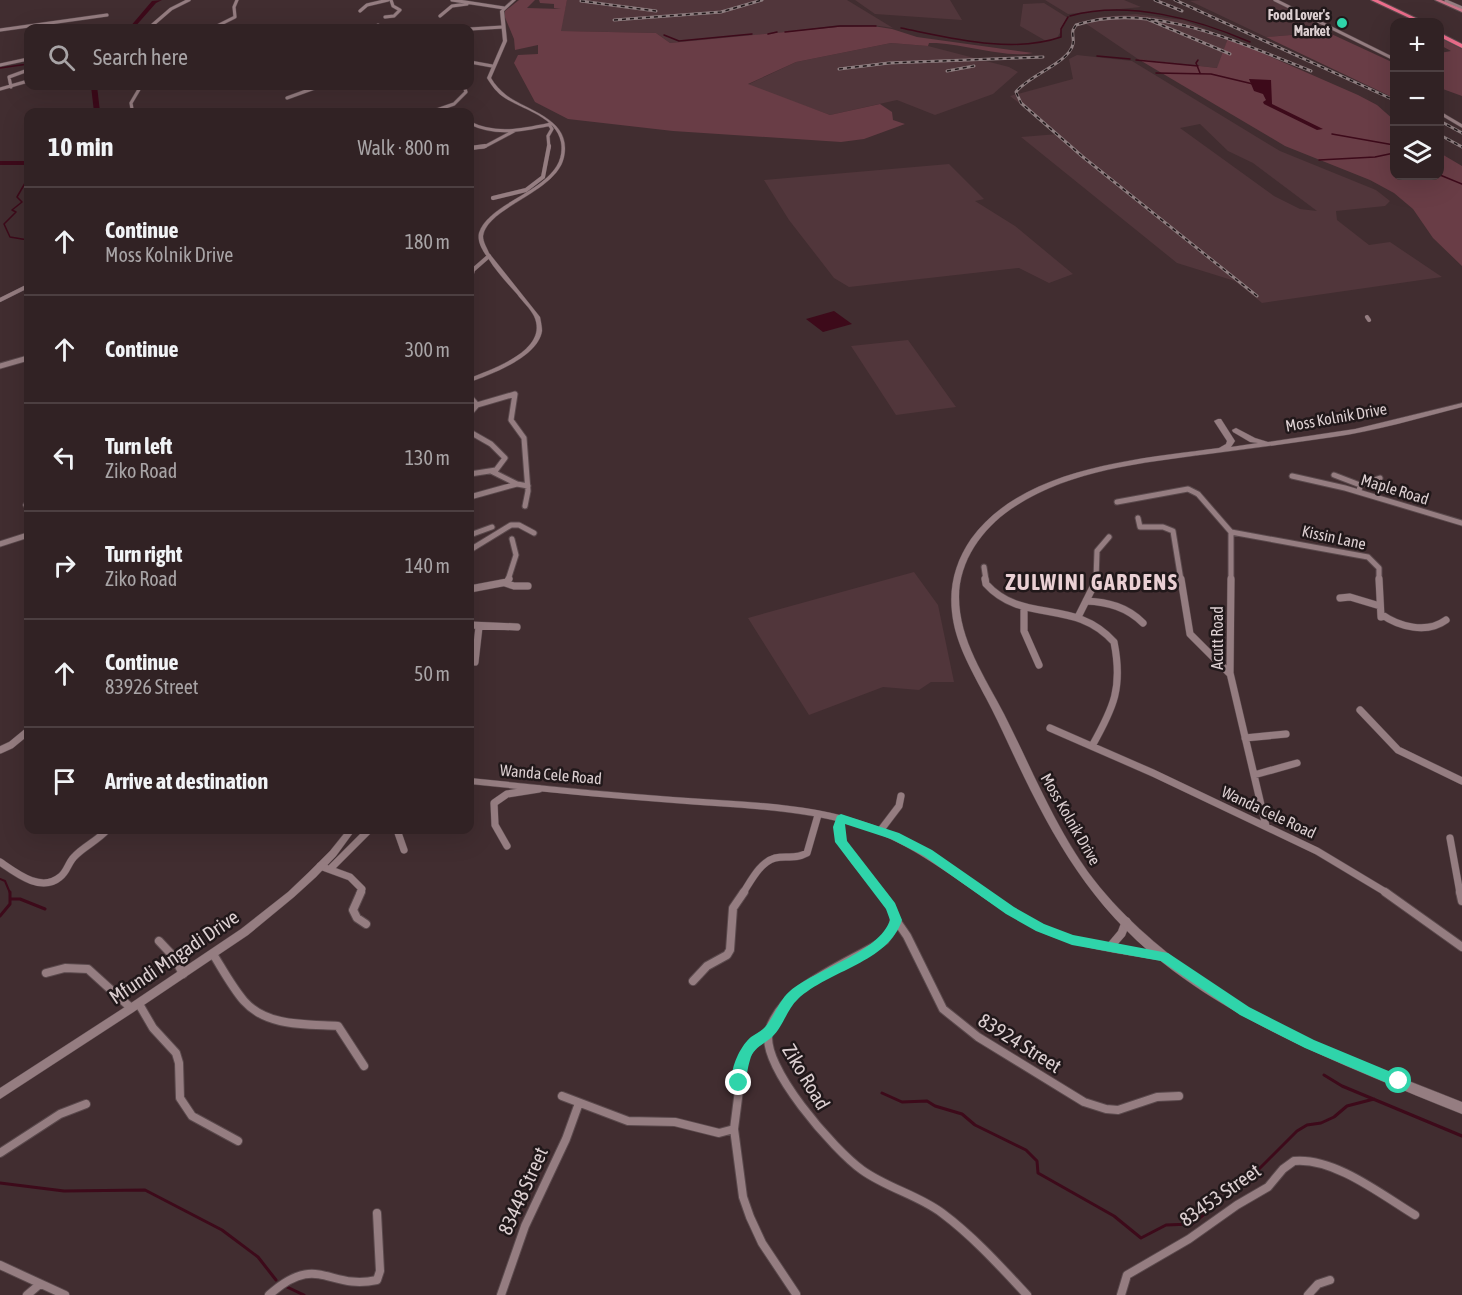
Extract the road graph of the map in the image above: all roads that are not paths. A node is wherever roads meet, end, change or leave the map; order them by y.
1 (189, 0) edge
2 (237, 0) edge
3 (390, 0) edge
4 (452, 0) edge
5 (514, 0) edge
6 (1275, 0) edge
7 (1280, 0) edge
8 (1364, 0) edge
9 (1374, 0) edge
10 (1452, 0) edge
11 (498, 1) edge
12 (1441, 1) edge
13 (475, 2) edge
14 (493, 7) junction
15 (504, 8) junction
16 (1462, 9) edge
17 (360, 10) dead end
18 (107, 15) dead end
19 (440, 16) dead end
20 (385, 17) dead end
21 (1403, 18) edge
22 (1412, 18) edge
23 (65, 21) junction
24 (43, 24) edge
25 (65, 24) edge
26 (154, 24) edge
27 (220, 24) edge
28 (24, 27) edge
29 (503, 27) junction
30 (474, 29) edge
31 (0, 30) edge
32 (1444, 35) edge
33 (1462, 44) edge
34 (1390, 55) edge
35 (1390, 56) edge
36 (24, 60) edge
37 (474, 63) edge
38 (0, 65) edge
39 (492, 66) junction
40 (24, 71) edge
41 (24, 82) edge
42 (11, 87) junction
43 (0, 89) edge
44 (139, 90) edge
45 (309, 90) edge
46 (465, 90) edge
47 (287, 98) dead end
48 (132, 108) edge
49 (444, 108) edge
50 (1444, 114) edge
51 (550, 124) junction
52 (1462, 124) edge
53 (474, 125) edge
54 (517, 130) junction
55 (474, 148) edge
56 (493, 198) dead end
57 (489, 256) junction
58 (474, 268) edge
59 (24, 288) edge
60 (0, 300) edge
61 (24, 359) edge
62 (0, 366) edge
63 (474, 378) edge
64 (474, 402) edge
65 (477, 405) junction
66 (1462, 405) edge
67 (474, 408) edge
68 (1462, 410) edge
69 (1218, 421) dead end
70 (1236, 430) dead end
71 (474, 434) edge
72 (1278, 443) junction
73 (1217, 451) junction
74 (491, 471) junction
75 (474, 473) edge
76 (1334, 475) dead end
77 (1292, 476) dead end
78 (1072, 477) junction
79 (1380, 478) dead end
80 (517, 484) junction
81 (1360, 485) junction
82 (528, 486) junction
83 (1359, 492) junction
84 (474, 496) edge
85 (1117, 502) dead end
86 (525, 506) dead end
87 (1138, 518) dead end
88 (1462, 523) edge
89 (492, 527) dead end
90 (1231, 532) junction
91 (534, 533) dead end
92 (474, 534) edge
93 (24, 536) edge
94 (1109, 537) dead end
95 (512, 539) dead end
96 (0, 544) edge
97 (474, 548) edge
98 (984, 567) dead end
99 (505, 583) junction
100 (528, 586) dead end
101 (474, 588) edge
102 (1340, 598) dead end
103 (1086, 601) junction
104 (1380, 606) junction
105 (1024, 607) junction
106 (1078, 617) junction
107 (1446, 620) dead end
108 (1143, 623) dead end
109 (474, 626) edge
110 (479, 627) junction
111 (517, 627) dead end
112 (475, 662) dead end
113 (1039, 665) dead end
114 (1230, 673) junction
115 (1360, 710) dead end
116 (1050, 728) dead end
117 (1286, 734) dead end
118 (24, 735) edge
119 (1245, 738) junction
120 (1092, 746) junction
121 (0, 750) edge
122 (1297, 763) dead end
123 (1254, 775) junction
124 (474, 781) edge
125 (1462, 781) edge
126 (544, 788) junction
127 (901, 796) dead end
128 (818, 815) junction
129 (841, 819) junction
130 (1266, 826) junction
131 (880, 831) junction
132 (102, 834) edge
133 (348, 834) edge
134 (364, 834) edge
135 (398, 834) edge
136 (1450, 838) dead end
137 (507, 846) dead end
138 (404, 850) dead end
139 (0, 862) edge
140 (325, 868) junction
141 (1462, 901) edge
142 (896, 920) junction
143 (1126, 921) junction
144 (366, 924) dead end
145 (159, 941) dead end
146 (1110, 947) junction
147 (1462, 947) edge
148 (213, 954) junction
149 (1164, 957) junction
150 (46, 973) dead end
151 (183, 974) junction
152 (693, 981) dead end
153 (135, 1006) junction
154 (768, 1033) junction
155 (364, 1066) dead end
156 (0, 1094) edge
157 (562, 1096) dead end
158 (1179, 1096) dead end
159 (579, 1103) junction
160 (86, 1104) dead end
161 (1462, 1108) edge
162 (734, 1129) junction
163 (238, 1141) dead end
164 (0, 1153) edge
165 (377, 1213) dead end
166 (1414, 1215) dead end
167 (0, 1265) edge
168 (1330, 1280) dead end
169 (40, 1284) junction
170 (796, 1294) edge
171 (27, 1295) edge
172 (65, 1295) edge
173 (269, 1295) edge
174 (501, 1295) edge
175 (1027, 1295) edge
176 (1121, 1295) edge
177 (1308, 1295) edge

1 - 26 street
2 - 27 street
3 - 17 street
3 - 20 street
4 - 13 street
5 - 15 street
6 - 35 street
7 - 34 street
8 - 21 highway
9 - 22 highway
10 - 12 street
11 - 14 street
12 - 16 main road
13 - 14 street
13 - 19 street
14 - 15 street
15 - 29 street
18 - 23 street
23 - 24 street
23 - 25 street
28 - 31 street
29 - 30 street
29 - 39 street
32 - 33 highway
36 - 38 street
37 - 39 street
39 - 51 street
40 - 42 street
41 - 42 street
42 - 43 street
44 - 48 street
45 - 47 street
46 - 49 street
50 - 52 street
51 - 54 street
51 - 56 street
51 - 57 street
53 - 54 street
54 - 55 street
57 - 58 street
57 - 63 street
59 - 60 street
61 - 62 street
64 - 65 street
65 - 67 street
65 - 82 street
66 - 72 main road, Moss Kolnik Drive
68 - 78 main road, Moss Kolnik Drive
69 - 73 main road
70 - 72 main road
71 - 74 street
72 - 73 main road, Moss Kolnik Drive
73 - 78 main road, Moss Kolnik Drive
74 - 75 street
74 - 80 street
76 - 81 street
77 - 83 street, Maple Road
78 - 143 main road, Moss Kolnik Drive
79 - 81 street
80 - 82 street
80 - 84 street
81 - 83 street
82 - 86 street
83 - 88 street, Maple Road
85 - 90 street
87 - 114 street
89 - 92 street
90 - 104 street, Kissin Lane
90 - 114 street, Acutt Road
91 - 97 street
93 - 96 street
94 - 103 street
95 - 99 street
98 - 105 street
99 - 100 street
99 - 101 street
102 - 104 street
103 - 106 street
103 - 108 street
104 - 107 street, Kissin Lane
105 - 106 street
105 - 113 street
106 - 120 street
109 - 110 street
110 - 111 street
110 - 112 street
114 - 119 street, Acutt Road
115 - 125 street
116 - 120 street, Wanda Cele Road
117 - 119 street
118 - 121 street
119 - 123 street, Acutt Road
120 - 130 street, Wanda Cele Road
122 - 123 street
123 - 130 street, Acutt Road
124 - 126 street, Wanda Cele Road
126 - 128 street, Wanda Cele Road
126 - 137 street
127 - 131 street
128 - 129 street, Wanda Cele Road
128 - 152 street
129 - 131 street, Wanda Cele Road
129 - 142 street
130 - 147 street, Wanda Cele Road
131 - 146 street, Wanda Cele Road
132 - 139 street
133 - 140 street, Mfundi Mngadi Drive
134 - 140 street
135 - 138 street
136 - 141 street
140 - 144 street
140 - 148 street, Mfundi Mngadi Drive
142 - 154 street, Ziko Road
142 - 158 street, 83924 Street
143 - 146 street
143 - 149 main road, Moss Kolnik Drive
145 - 151 street
146 - 149 street, Wanda Cele Road
148 - 151 street, Mfundi Mngadi Drive
148 - 155 street
149 - 161 main road, Moss Kolnik Drive
150 - 153 street
151 - 153 street, Mfundi Mngadi Drive
153 - 156 street, Mfundi Mngadi Drive
153 - 163 street
154 - 162 street
154 - 175 street, Ziko Road
157 - 159 street
159 - 162 street
159 - 174 street, 83448 Street
160 - 164 street
162 - 170 street
165 - 173 street
166 - 176 street, 83453 Street
167 - 169 street
168 - 177 street
169 - 171 street
169 - 172 street

